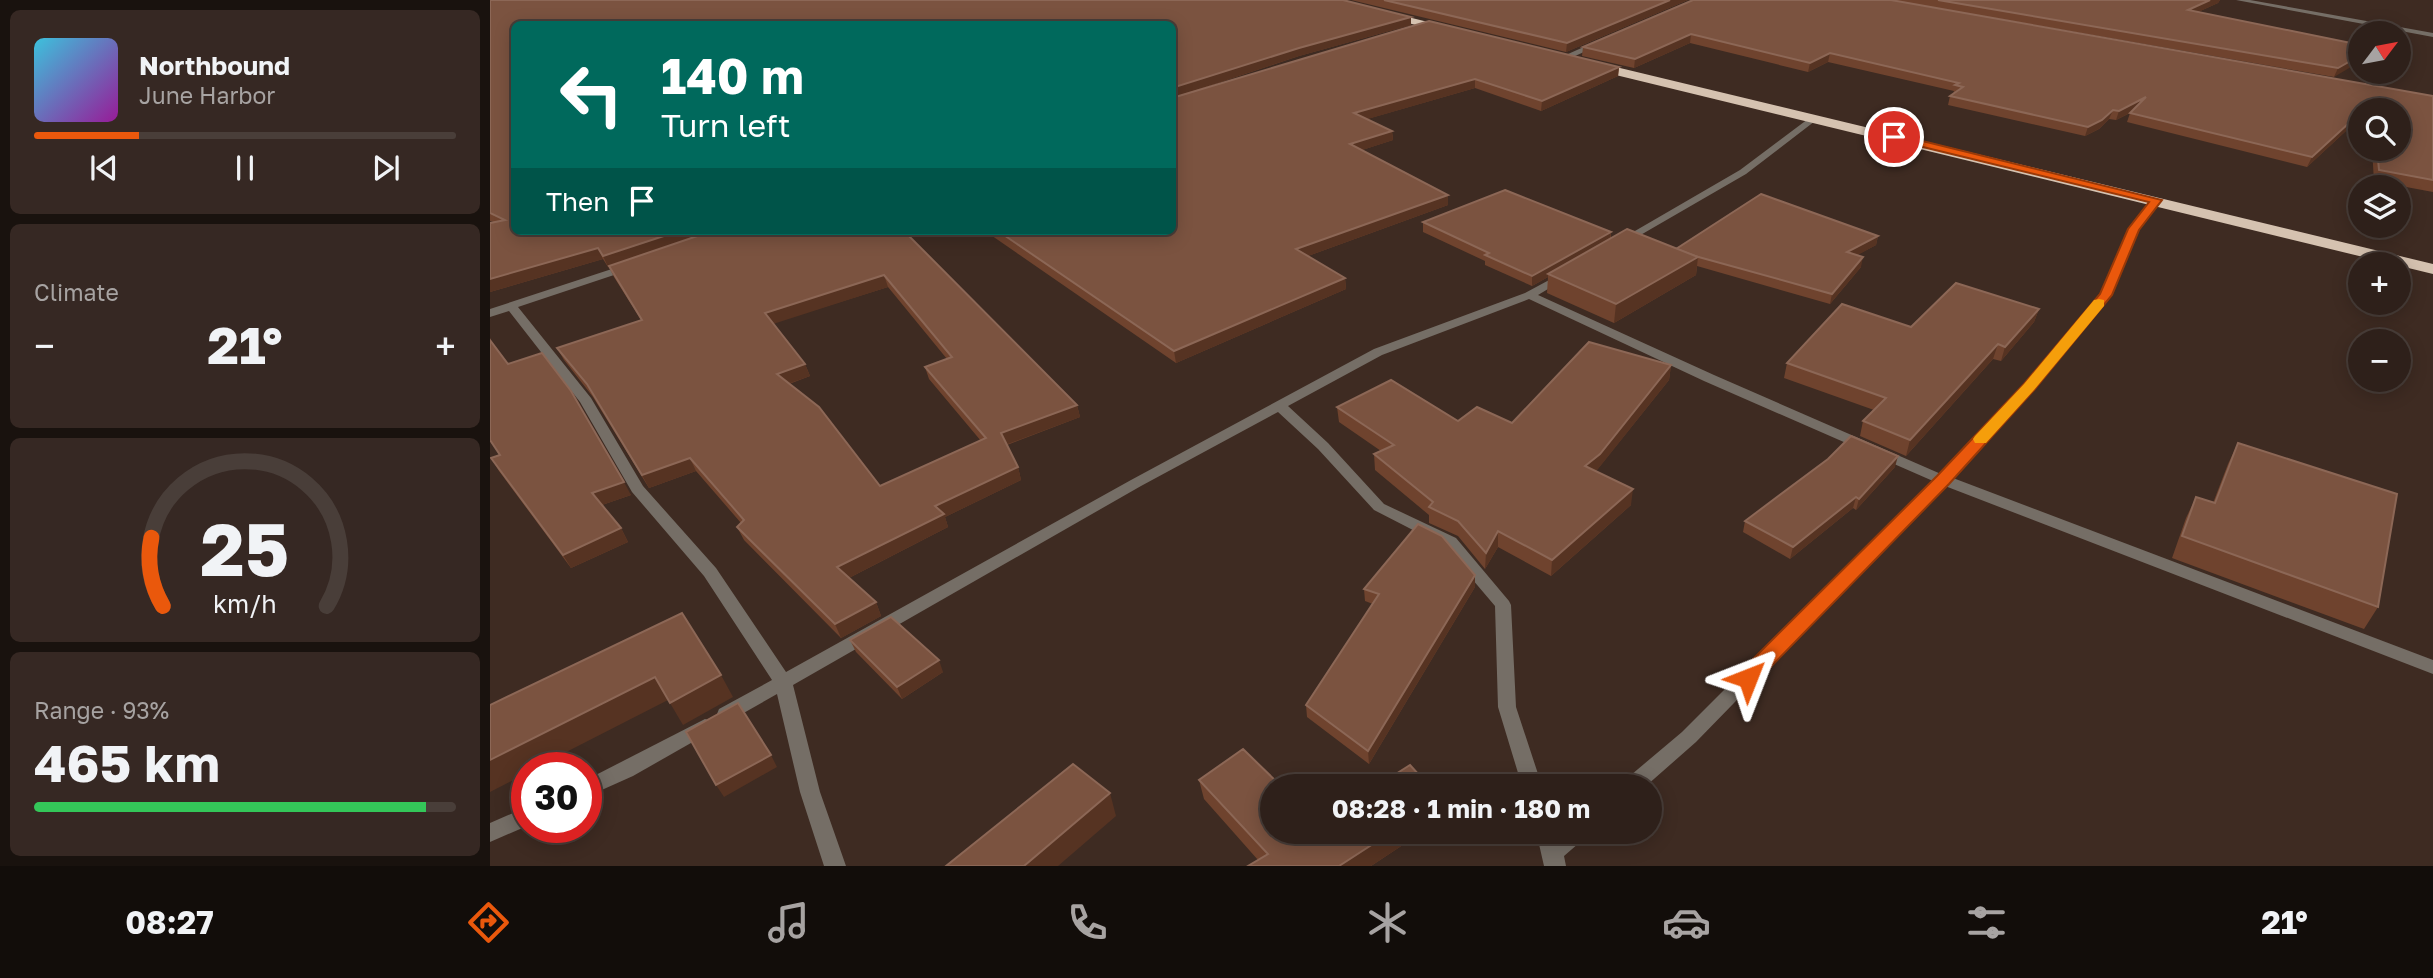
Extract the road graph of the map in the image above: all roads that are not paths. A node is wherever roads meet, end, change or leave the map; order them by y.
1 (2239, 0) edge
2 (1375, 12) edge
3 (1430, 25) junction
4 (1405, 32) edge
5 (1456, 32) edge
6 (2433, 34) edge
7 (1601, 42) edge
8 (1547, 54) edge
9 (1563, 58) junction
10 (1815, 118) junction
11 (2156, 200) junction
12 (1612, 247) edge
13 (643, 262) edge
14 (1576, 268) edge
15 (2433, 269) edge
16 (1529, 295) junction
17 (511, 306) junction
18 (490, 313) edge
19 (1279, 406) junction
20 (1943, 480) junction
21 (2433, 667) edge
22 (783, 682) junction
23 (1528, 774) edge
24 (1646, 774) edge
25 (602, 781) edge
26 (511, 823) edge
27 (490, 833) edge
28 (1567, 844) edge
29 (1554, 860) edge
30 (835, 866) edge

1 - 6 street
2 - 3 highway
3 - 4 street
3 - 5 highway
7 - 9 street
8 - 9 highway
9 - 10 highway
10 - 11 highway
10 - 12 street
11 - 15 highway
11 - 20 street
13 - 17 street
14 - 16 street
16 - 19 street
16 - 20 street
17 - 18 street
17 - 22 street
19 - 22 street
19 - 23 street
20 - 21 street
20 - 24 street
22 - 25 street
22 - 30 street
26 - 27 street
28 - 29 street

